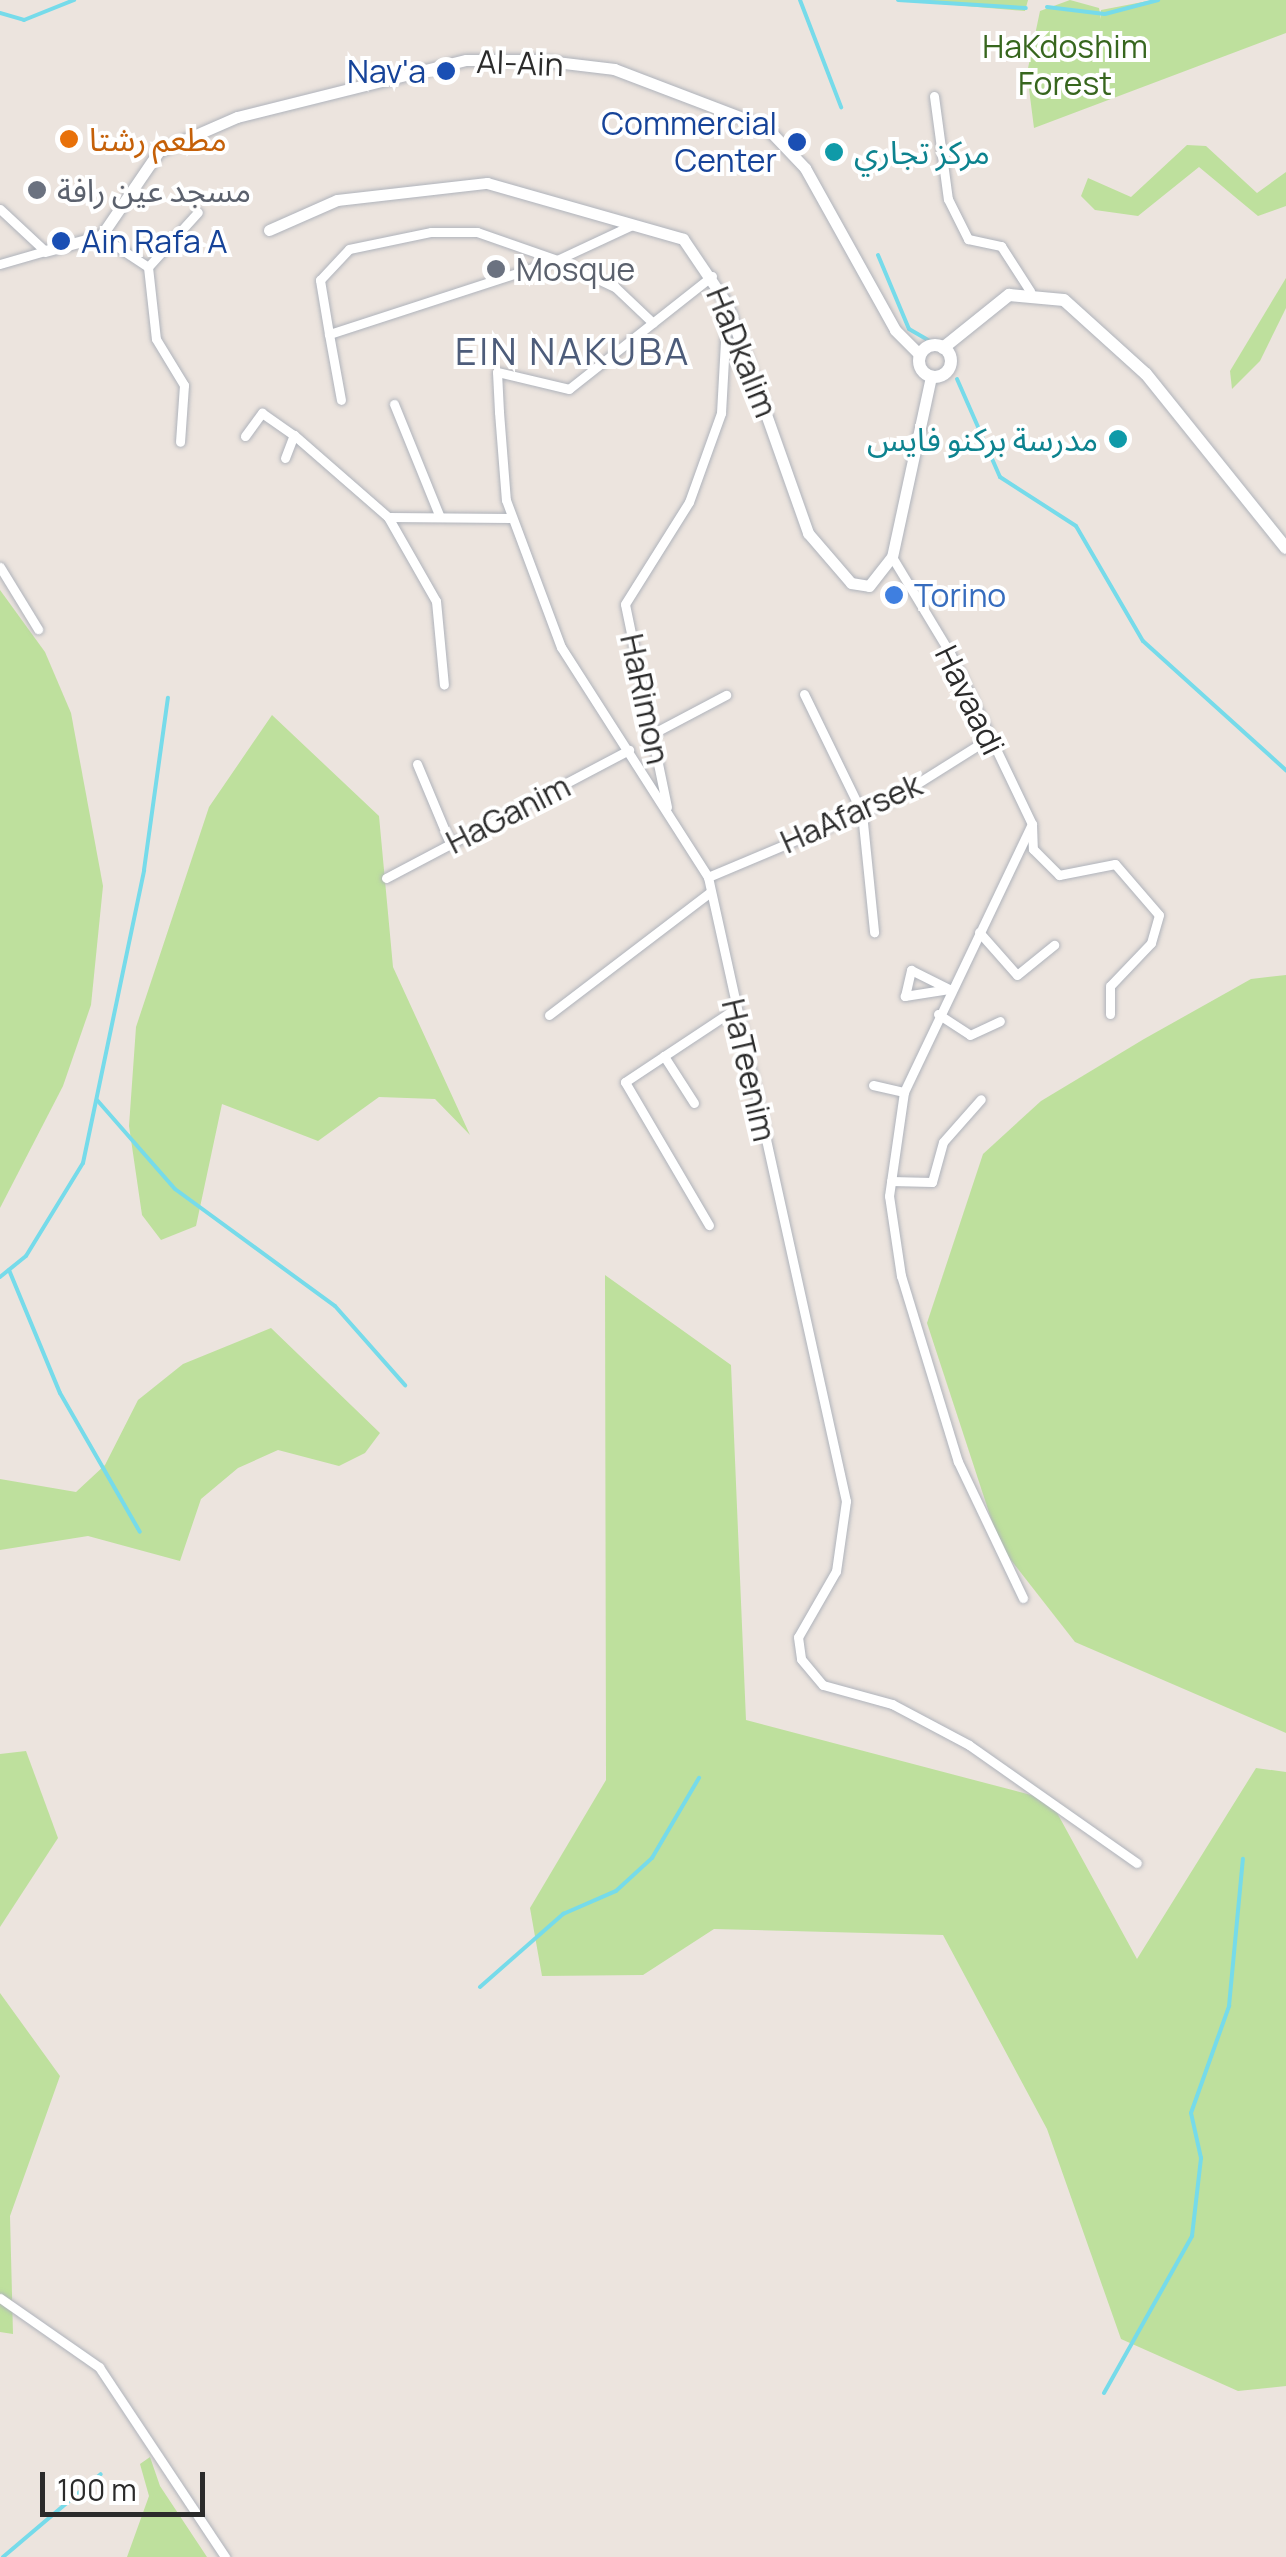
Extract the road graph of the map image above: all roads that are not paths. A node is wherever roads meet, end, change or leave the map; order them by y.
1 (934, 96) dead end
2 (0, 209) edge
3 (198, 212) dead end
4 (638, 222) junction
5 (270, 230) dead end
6 (101, 236) junction
7 (45, 251) junction
8 (558, 260) junction
9 (0, 264) edge
10 (148, 267) junction
11 (712, 276) junction
12 (1030, 291) junction
13 (727, 304) junction
14 (653, 322) junction
15 (329, 334) junction
16 (943, 348) junction
17 (920, 355) junction
18 (931, 376) junction
19 (341, 400) dead end
20 (394, 404) dead end
21 (294, 435) junction
22 (245, 436) dead end
23 (180, 442) dead end
24 (285, 458) dead end
25 (440, 515) junction
26 (388, 517) junction
27 (511, 518) junction
28 (1286, 548) edge
29 (892, 557) junction
30 (0, 567) edge
31 (38, 629) dead end
32 (444, 685) dead end
33 (726, 694) dead end
34 (804, 694) dead end
35 (652, 734) junction
36 (988, 739) junction
37 (629, 750) junction
38 (417, 764) dead end
39 (862, 814) junction
40 (670, 818) junction
41 (1032, 824) junction
42 (450, 843) junction
43 (708, 877) junction
44 (386, 878) dead end
45 (709, 893) junction
46 (874, 932) dead end
47 (979, 932) junction
48 (1054, 944) dead end
49 (949, 989) junction
50 (736, 1009) junction
51 (938, 1014) junction
52 (1110, 1014) dead end
53 (549, 1015) dead end
54 (1000, 1022) dead end
55 (664, 1056) junction
56 (873, 1085) dead end
57 (904, 1092) junction
58 (981, 1098) dead end
59 (694, 1103) dead end
60 (891, 1181) junction
61 (709, 1225) dead end
62 (1023, 1598) dead end
63 (1137, 1863) dead end
64 (0, 2298) edge
65 (225, 2557) edge

1 - 12 street
2 - 7 street
3 - 10 street
4 - 5 street, HaDkalim
4 - 8 street
4 - 11 street, HaDkalim
6 - 7 street
6 - 10 street
6 - 17 street, Al-Ain
7 - 9 street
8 - 14 street
8 - 15 street
8 - 15 street
10 - 23 street
11 - 13 street, HaDkalim
11 - 14 street, HaTeenim
12 - 16 main road
12 - 28 main road
13 - 29 street, HaDkalim
13 - 35 street, HaRimon
14 - 27 street, HaTeenim
15 - 19 street
16 - 17 main road
16 - 18 main road
17 - 18 main road
18 - 29 street
20 - 25 street
21 - 22 street
21 - 24 street
21 - 26 street
25 - 26 street
25 - 27 street
26 - 32 street
27 - 37 street, HaTeenim
29 - 36 street, Havaadi
30 - 31 street
33 - 35 street
34 - 39 street
35 - 40 street, HaRimon
36 - 39 street, HaAfarsek
36 - 41 street, Havaadi
37 - 40 street, HaTeenim
37 - 42 street, HaGanim
38 - 42 street
39 - 43 street, HaAfarsek
39 - 46 street
40 - 43 street, HaTeenim
41 - 47 street
41 - 52 street, Havaadi
42 - 44 street, HaGanim
43 - 45 street, HaTeenim
45 - 50 street, HaTeenim
45 - 53 street
47 - 48 street
47 - 49 street
49 - 49 street
49 - 51 street
50 - 55 street
50 - 63 street, HaTeenim
51 - 54 street
51 - 57 street
55 - 59 street
55 - 61 street
56 - 57 street
57 - 60 street
58 - 60 street
60 - 62 street
64 - 65 street

